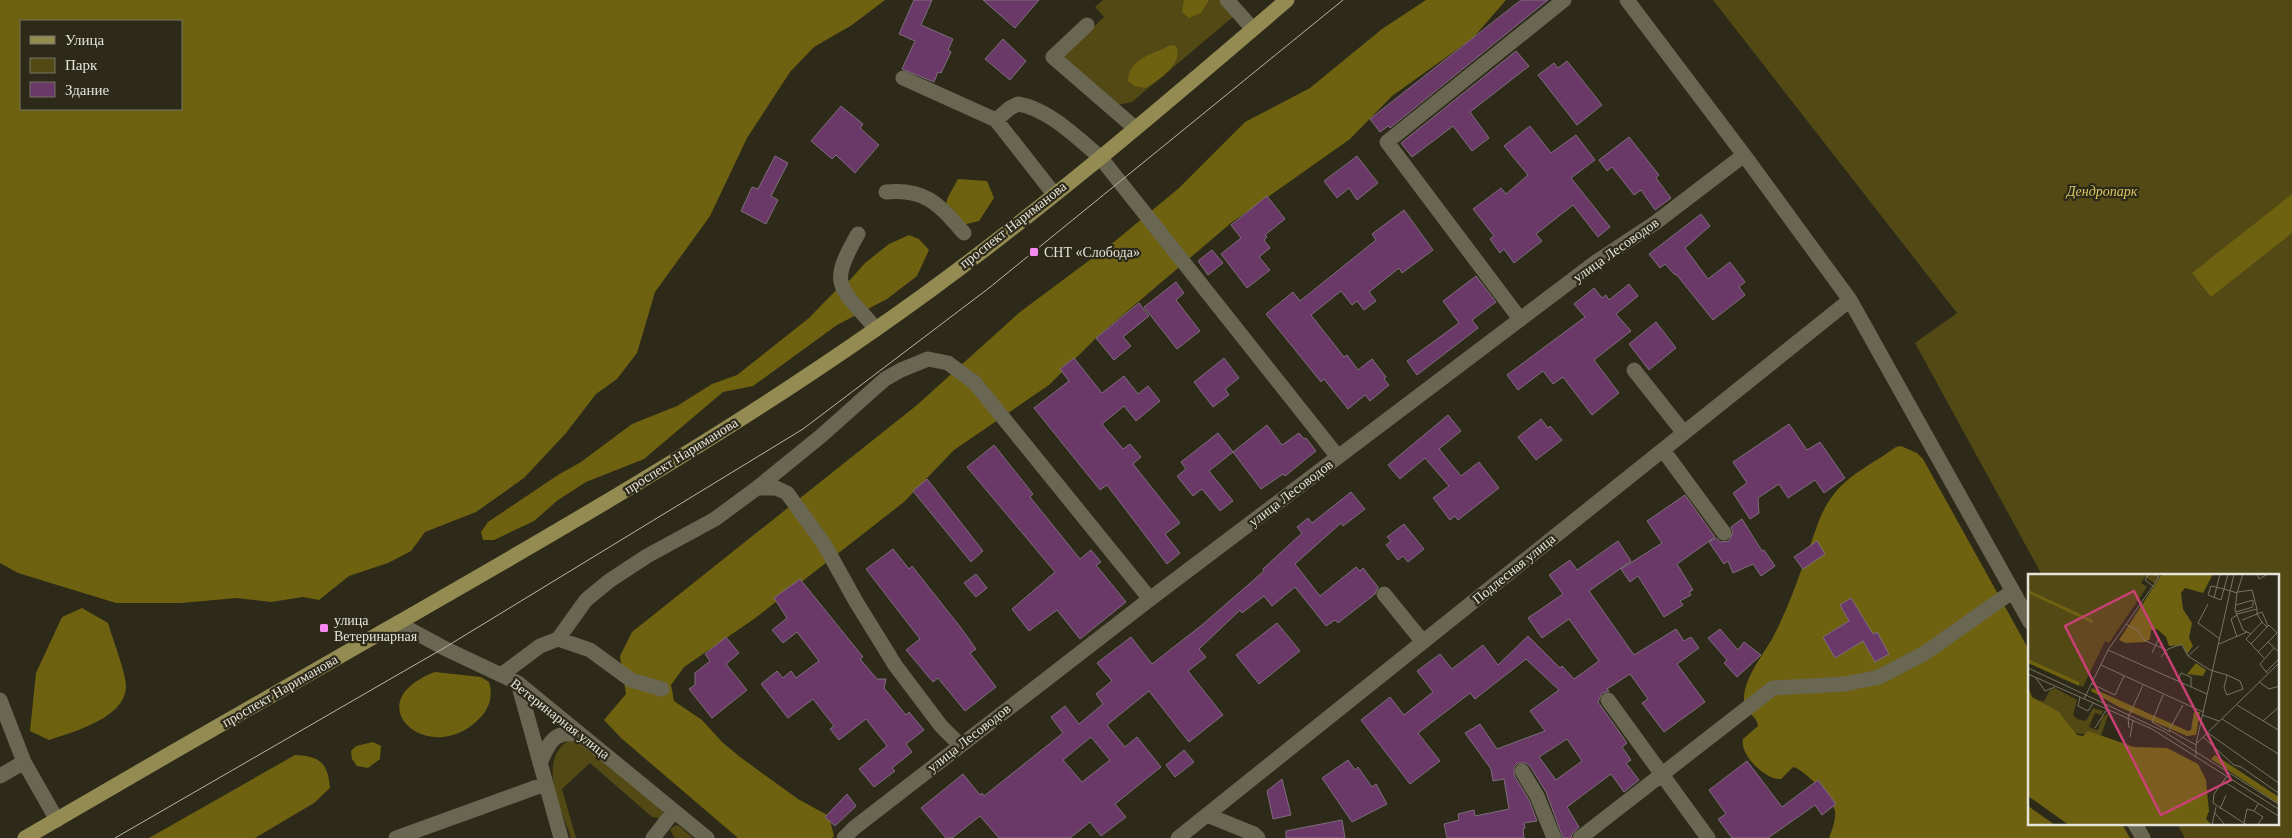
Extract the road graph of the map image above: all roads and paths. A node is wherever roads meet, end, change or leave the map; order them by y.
1 (1227, 0) edge
2 (1287, 0) edge
3 (1564, 0) edge
4 (1627, 0) edge
5 (1087, 25) dead end
6 (1252, 29) junction
7 (903, 78) dead end
8 (996, 120) junction
9 (1135, 128) junction
10 (1744, 155) junction
11 (1100, 157) junction
12 (886, 192) dead end
13 (1054, 194) junction
14 (964, 233) dead end
15 (858, 234) dead end
16 (1850, 300) junction
17 (1520, 319) junction
18 (876, 329) junction
19 (1634, 370) dead end
20 (1684, 433) junction
21 (1663, 450) junction
22 (1338, 457) junction
23 (757, 488) junction
24 (1724, 533) dead end
25 (2013, 591) junction
26 (1384, 594) dead end
27 (1150, 599) junction
28 (2028, 618) edge
29 (398, 623) junction
30 (558, 639) junction
31 (1423, 642) junction
32 (501, 675) junction
33 (518, 683) junction
34 (662, 689) dead end
35 (0, 700) edge
36 (1608, 700) dead end
37 (581, 735) junction
38 (960, 745) junction
39 (24, 762) junction
40 (540, 762) junction
41 (1522, 771) dead end
42 (1663, 775) junction
43 (0, 776) edge
44 (546, 784) junction
45 (674, 811) junction
46 (1207, 815) junction
47 (57, 820) junction
48 (2137, 826) edge
49 (25, 838) edge
50 (396, 838) edge
51 (561, 838) edge
52 (653, 838) edge
53 (707, 838) edge
54 (844, 838) edge
55 (1178, 838) edge
56 (1258, 838) edge
57 (1554, 838) edge
58 (1580, 838) edge
59 (1708, 838) edge
60 (2143, 838) edge

1 - 6 street
2 - 6 main road, проспект Нариманова
3 - 17 street
4 - 10 street
5 - 9 street
6 - 9 main road, проспект Нариманова
7 - 8 street
8 - 11 street
8 - 13 street
9 - 11 main road, проспект Нариманова
10 - 16 street
10 - 17 street, улица Лесоводов
11 - 13 main road, проспект Нариманова
11 - 22 street
12 - 14 street
13 - 18 main road, проспект Нариманова
15 - 18 street
16 - 20 street, Подлесная улица
16 - 25 street
17 - 22 street, улица Лесоводов
18 - 29 main road, проспект Нариманова
19 - 20 street
20 - 21 street, Подлесная улица
21 - 24 street
21 - 31 street, Подлесная улица
22 - 27 street, улица Лесоводов
23 - 27 street
23 - 30 street
23 - 38 street
25 - 28 street
25 - 42 street
26 - 31 street
27 - 38 street, улица Лесоводов
29 - 32 street, Ветеринарная улица
29 - 47 main road, проспект Нариманова
30 - 32 street
30 - 34 street
31 - 46 street, Подлесная улица
32 - 33 street, Ветеринарная улица
33 - 37 street, Ветеринарная улица
33 - 40 street
35 - 39 street
36 - 42 street
37 - 40 street
37 - 45 street, Ветеринарная улица
38 - 54 street, улица Лесоводов
39 - 43 street
39 - 47 street
40 - 44 street
41 - 57 street
42 - 58 street
42 - 59 street
44 - 50 street
44 - 51 street
45 - 52 street
45 - 53 street, Ветеринарная улица
46 - 55 street, Подлесная улица
46 - 56 street
47 - 49 main road, проспект Нариманова
48 - 60 street

